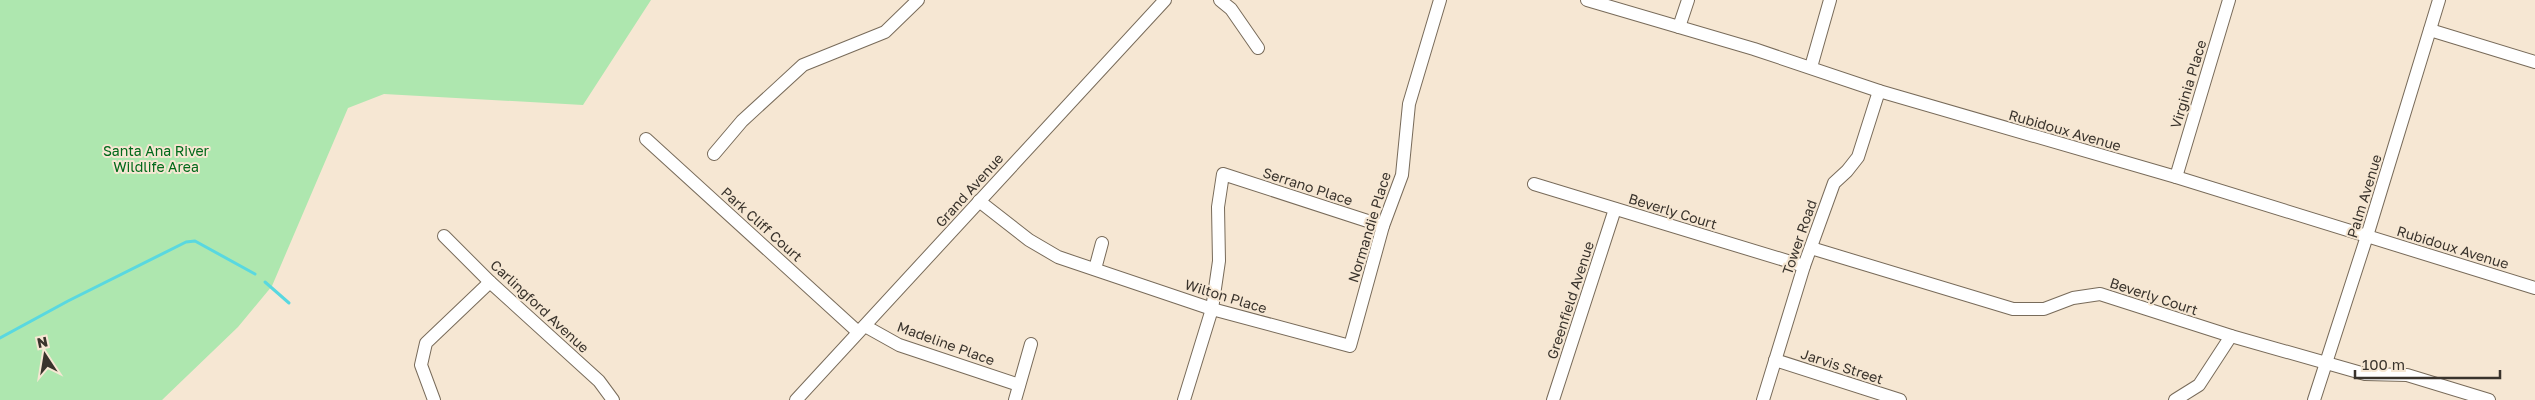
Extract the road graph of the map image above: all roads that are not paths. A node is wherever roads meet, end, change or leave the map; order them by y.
1 (918, 0) edge
2 (1165, 0) edge
3 (1220, 0) edge
4 (1440, 0) edge
5 (1587, 0) edge
6 (1688, 0) edge
7 (1830, 0) edge
8 (2229, 0) edge
9 (2439, 0) edge
10 (1680, 28) junction
11 (2430, 30) junction
12 (1258, 48) dead end
13 (2535, 62) edge
14 (1811, 66) junction
15 (1880, 91) junction
16 (646, 139) dead end
17 (714, 154) dead end
18 (2176, 178) junction
19 (1534, 184) dead end
20 (979, 201) junction
21 (1615, 209) junction
22 (1384, 226) junction
23 (444, 236) dead end
24 (2367, 236) junction
25 (1102, 243) dead end
26 (1811, 248) junction
27 (1804, 266) junction
28 (1094, 269) junction
29 (490, 282) junction
30 (2535, 288) edge
31 (1212, 309) junction
32 (862, 329) junction
33 (2231, 336) junction
34 (1031, 344) dead end
35 (1350, 346) joint
36 (1775, 360) junction
37 (2326, 363) junction
38 (1019, 385) junction
39 (2452, 394) edge
40 (434, 400) edge
41 (613, 400) edge
42 (796, 400) edge
43 (1014, 400) edge
44 (1184, 400) edge
45 (1553, 400) edge
46 (1762, 400) edge
47 (1900, 400) edge
48 (2175, 400) edge
49 (2314, 400) edge
50 (2489, 400) edge

1 - 17 street
2 - 20 street, Grand Avenue
3 - 12 street
4 - 22 street, Normandie Place
5 - 10 street, Rubidoux Avenue
6 - 10 street
7 - 14 street
8 - 18 street, Virginia Place
9 - 11 street, Palm Avenue
10 - 14 street, Rubidoux Avenue
11 - 13 street
11 - 24 street, Palm Avenue
14 - 15 street, Rubidoux Avenue
15 - 18 street, Rubidoux Avenue
15 - 26 street, Tower Road
16 - 32 street, Park Cliff Court
18 - 24 street, Rubidoux Avenue
19 - 21 street, Beverly Court
20 - 28 street, Wilton Place
20 - 32 street, Grand Avenue
21 - 27 street, Beverly Court
21 - 45 street, Greenfield Avenue
22 - 31 street, Serrano Place
22 - 35 street, Normandie Place
23 - 29 street, Carlingford Avenue
24 - 30 street, Rubidoux Avenue
24 - 37 street, Palm Avenue
25 - 28 street
26 - 27 street, Tower Road
26 - 33 street, Beverly Court
27 - 36 street, Tower Road
28 - 31 street, Wilton Place
29 - 40 street
29 - 41 street, Carlingford Avenue
31 - 35 street, Wilton Place
31 - 44 street
32 - 38 street, Madeline Place
32 - 42 street, Grand Avenue
33 - 37 street, Beverly Court
33 - 48 street
34 - 38 street
36 - 46 street, Tower Road
36 - 47 street, Jarvis Street
37 - 39 street, Beverly Court
37 - 49 street, Palm Avenue
38 - 43 street
39 - 50 street, Beverly Court

